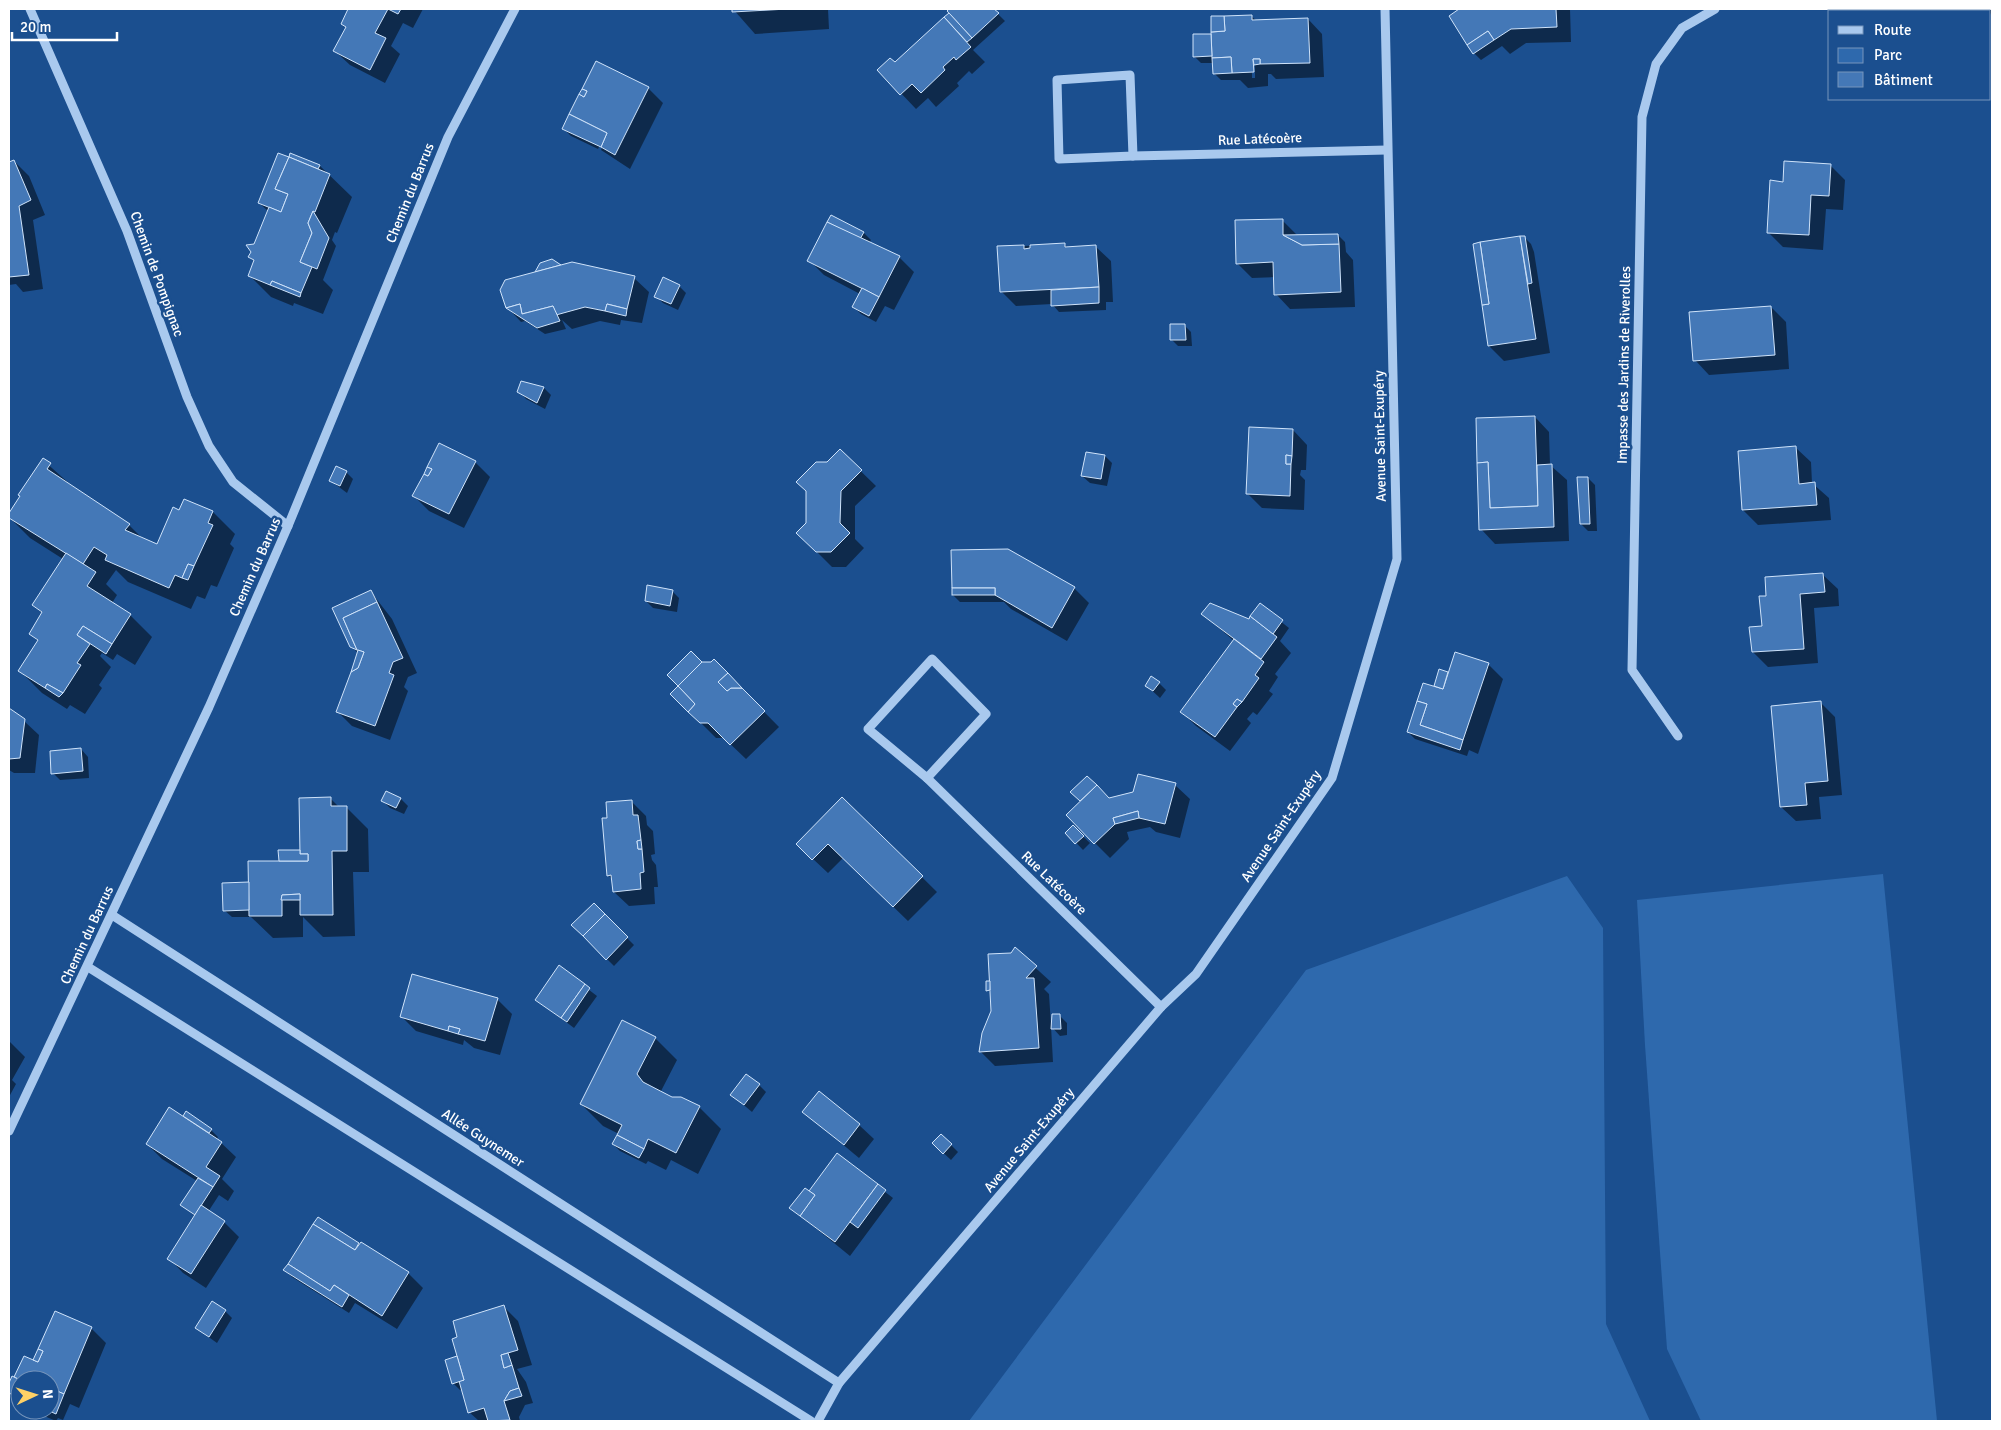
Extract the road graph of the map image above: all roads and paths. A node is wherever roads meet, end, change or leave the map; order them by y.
1 (30, 9) edge
2 (515, 9) edge
3 (1385, 9) edge
4 (1715, 9) edge
5 (1387, 150) junction
6 (1133, 156) junction
7 (288, 526) junction
8 (1678, 736) dead end
9 (927, 778) junction
10 (112, 915) junction
11 (88, 967) junction
12 (1161, 1007) junction
13 (9, 1131) edge
14 (839, 1383) junction
15 (811, 1421) edge
16 (818, 1421) edge

1 - 7 street, Chemin de Pompignac
2 - 7 street, Chemin du Barrus
3 - 5 street, Avenue Saint-Exupéry
4 - 8 street, Impasse des Jardins de Riverolles
5 - 6 street, Rue Latécoère
5 - 12 street, Avenue Saint-Exupéry
6 - 6 street, Rue Latécoère
7 - 10 street, Chemin du Barrus
9 - 9 street, Rue Latécoère
9 - 12 street, Rue Latécoère
10 - 11 street, Chemin du Barrus
10 - 14 street, Allée Guynemer
11 - 13 street, Chemin du Barrus
11 - 15 street
12 - 14 street, Avenue Saint-Exupéry
14 - 16 street, Avenue Saint-Exupéry

